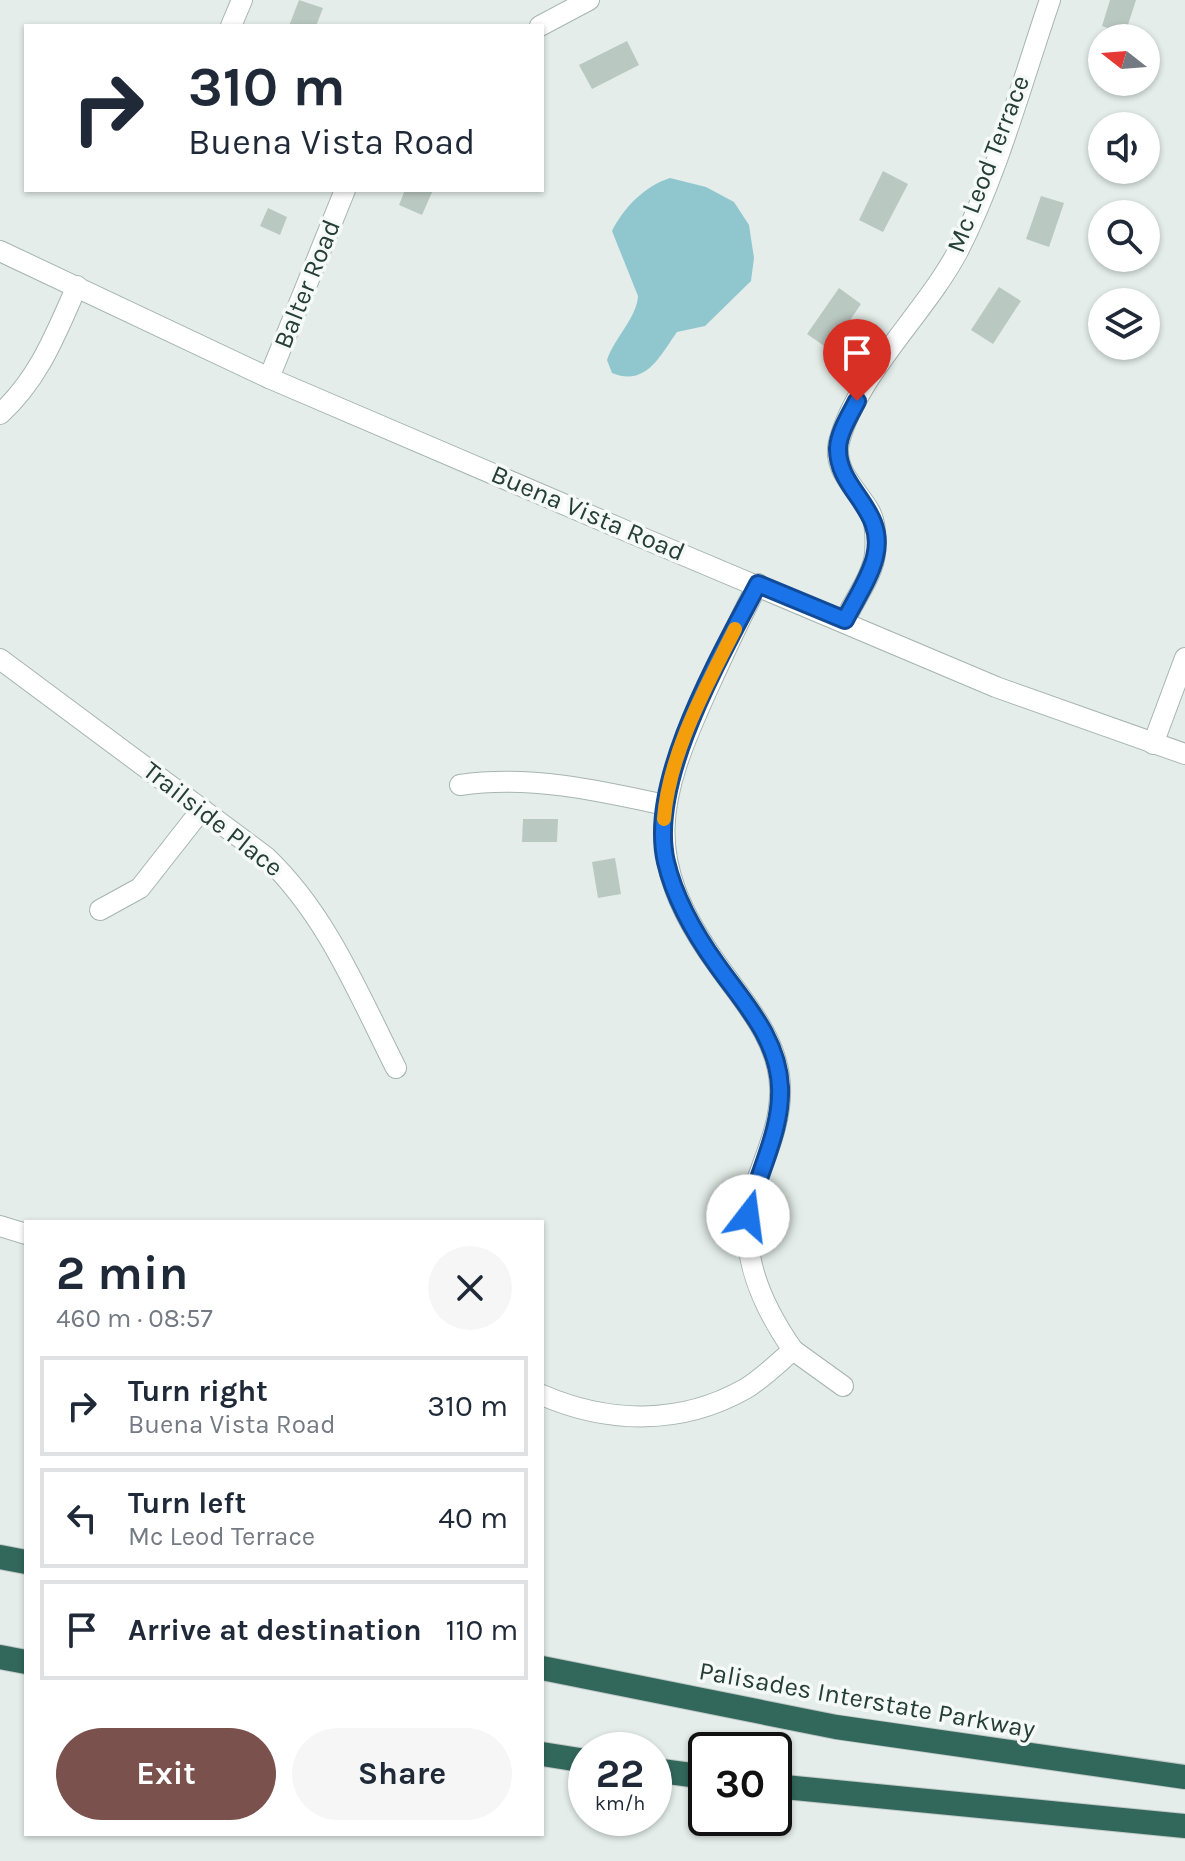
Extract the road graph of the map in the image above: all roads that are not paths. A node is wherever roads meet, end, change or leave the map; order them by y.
1 (242, 0) edge
2 (589, 0) edge
3 (1050, 0) edge
4 (232, 24) edge
5 (544, 24) edge
6 (343, 192) edge
7 (0, 251) edge
8 (77, 286) junction
9 (269, 378) junction
10 (0, 414) edge
11 (758, 584) junction
12 (845, 620) junction
13 (1185, 658) edge
14 (0, 659) edge
15 (1153, 744) junction
16 (1185, 754) edge
17 (460, 785) dead end
18 (665, 805) junction
19 (202, 809) junction
20 (100, 910) dead end
21 (396, 1068) dead end
22 (0, 1226) edge
23 (24, 1233) edge
24 (793, 1350) junction
25 (843, 1386) dead end
26 (544, 1396) edge
27 (0, 1557) edge
28 (24, 1562) edge
29 (0, 1657) edge
30 (24, 1662) edge
31 (544, 1668) edge
32 (544, 1754) edge
33 (568, 1758) edge
34 (1185, 1777) edge
35 (792, 1788) edge
36 (1185, 1826) edge

1 - 4 street
2 - 5 street
3 - 12 street, Mc Leod Terrace
6 - 9 street, Balter Road
7 - 8 street, Buena Vista Road
8 - 9 street, Buena Vista Road
8 - 10 street
9 - 11 street, Buena Vista Road
11 - 12 street, Buena Vista Road
11 - 18 street
12 - 15 street, Buena Vista Road
13 - 15 street
14 - 19 street, Trailside Place
15 - 16 street, Buena Vista Road
17 - 18 street
18 - 24 street
19 - 20 street
19 - 21 street, Trailside Place
22 - 23 street
24 - 25 street
24 - 26 street
27 - 28 highway
29 - 30 highway
31 - 34 highway, Palisades Interstate Parkway
32 - 33 highway
35 - 36 highway

